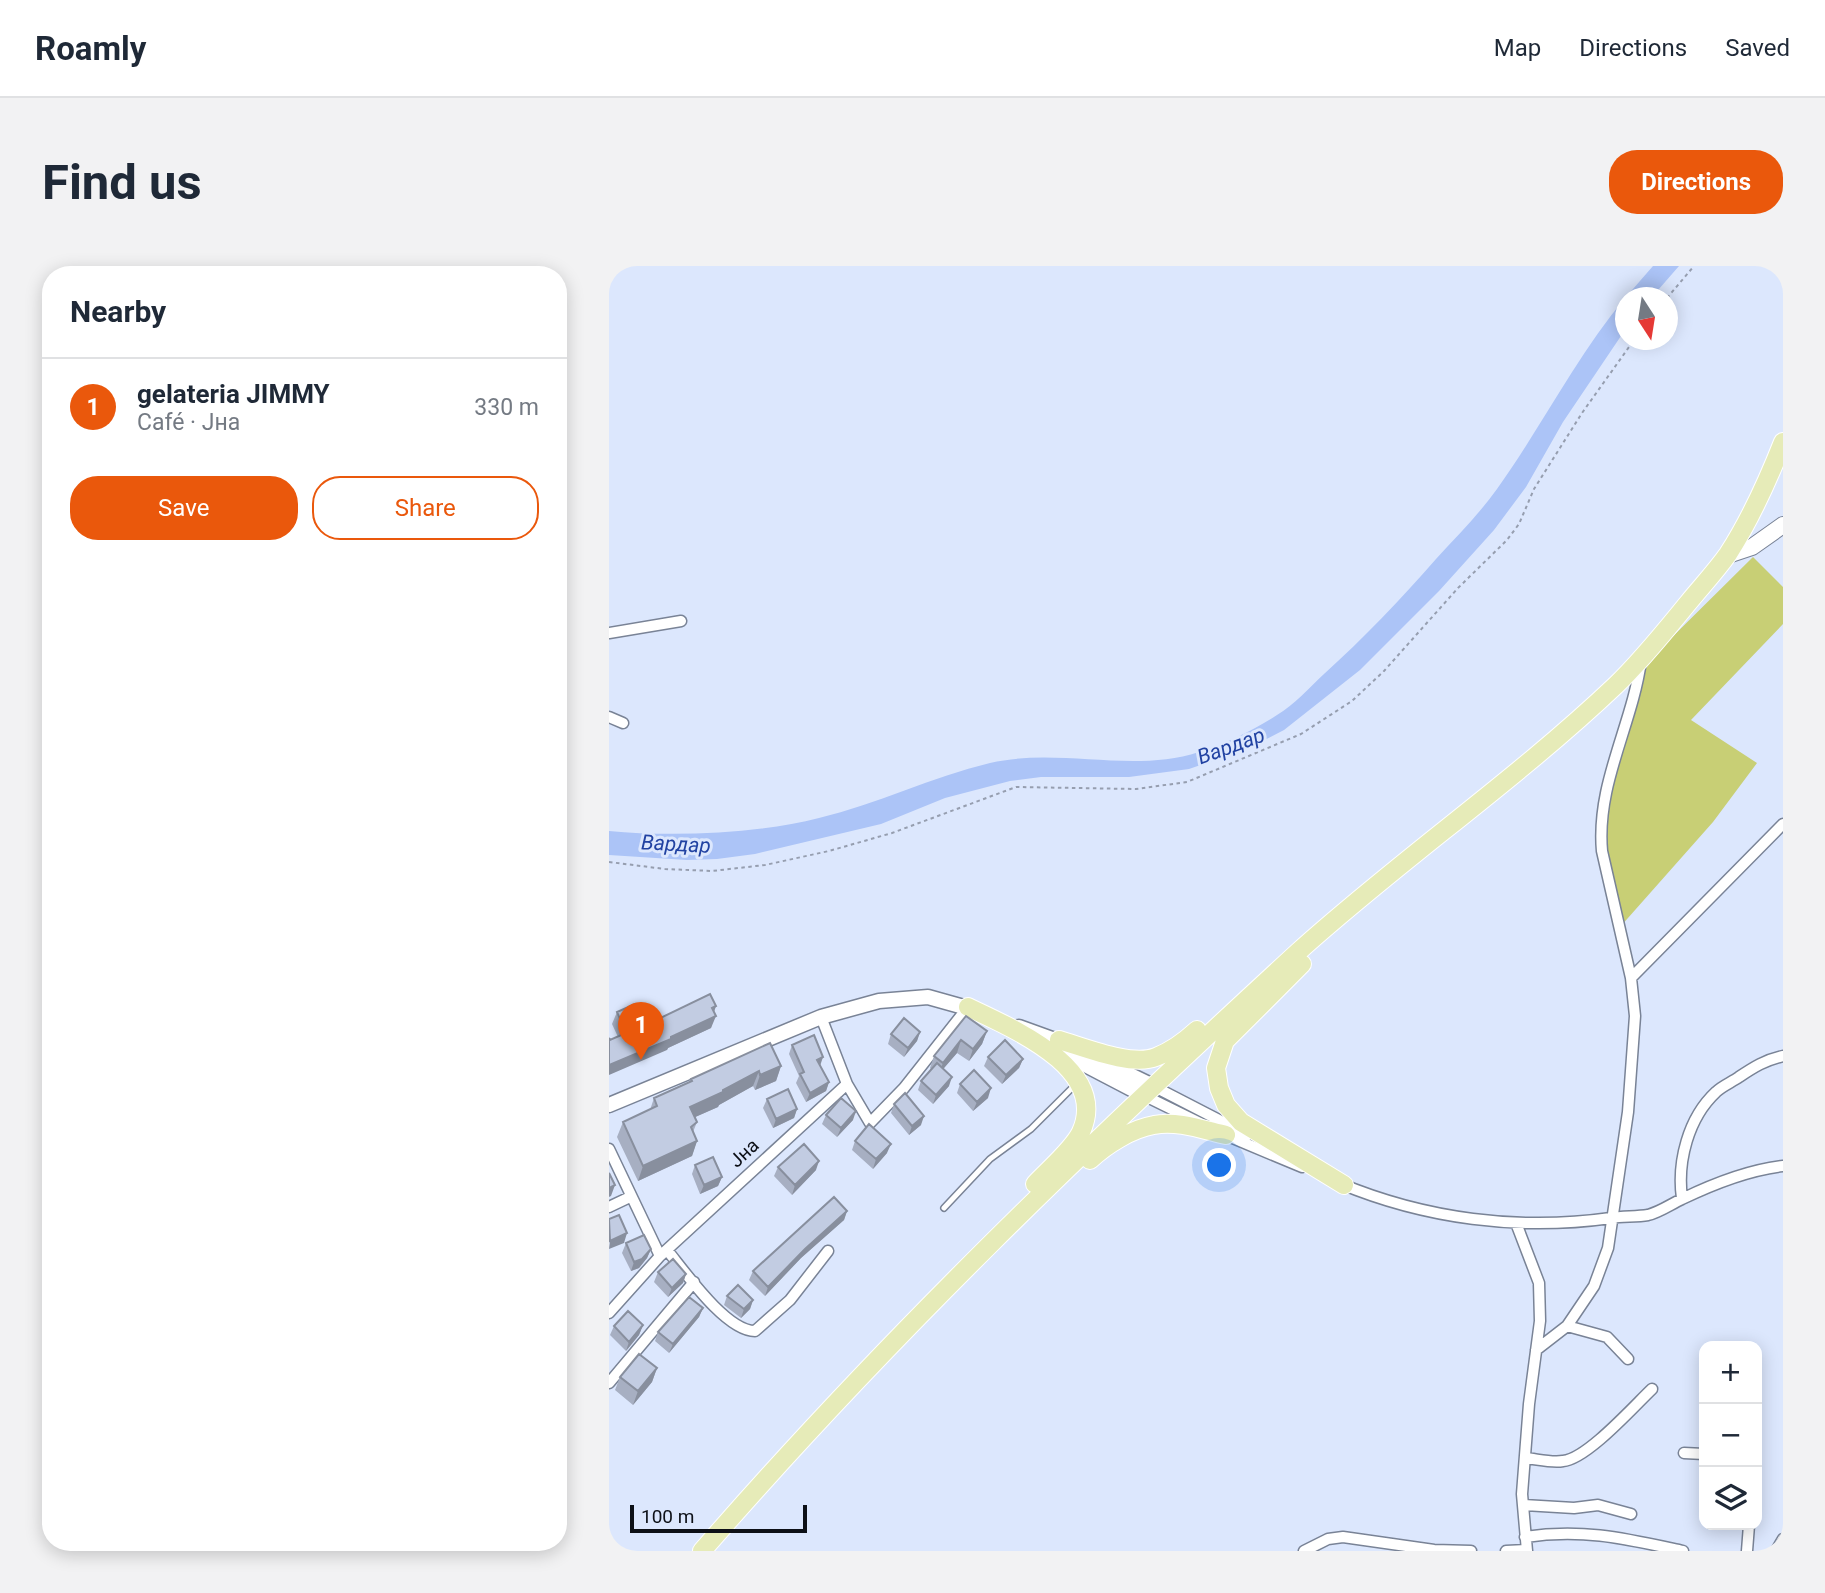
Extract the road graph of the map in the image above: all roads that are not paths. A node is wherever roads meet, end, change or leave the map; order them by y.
1 (1783, 442) edge
2 (1783, 525) edge
3 (1727, 555) junction
4 (681, 621) dead end
5 (609, 633) edge
6 (1641, 658) junction
7 (609, 717) edge
8 (623, 723) dead end
9 (1783, 824) edge
10 (1395, 870) junction
11 (1310, 942) junction
12 (1630, 978) junction
13 (968, 1007) junction
14 (821, 1017) junction
15 (1019, 1027) junction
16 (1059, 1040) junction
17 (1783, 1056) edge
18 (1079, 1081) junction
19 (847, 1084) junction
20 (1148, 1090) junction
21 (609, 1105) edge
22 (1226, 1135) junction
23 (609, 1149) edge
24 (1783, 1166) edge
25 (1344, 1185) junction
26 (631, 1197) junction
27 (1682, 1198) junction
28 (609, 1207) edge
29 (944, 1208) dead end
30 (1612, 1218) junction
31 (1516, 1223) junction
32 (828, 1251) dead end
33 (663, 1253) junction
34 (968, 1265) junction
35 (694, 1282) junction
36 (609, 1313) edge
37 (1567, 1326) junction
38 (1536, 1350) junction
39 (1627, 1359) dead end
40 (609, 1382) edge
41 (1652, 1389) dead end
42 (1683, 1453) dead end
43 (1699, 1454) edge
44 (1525, 1458) junction
45 (1523, 1506) junction
46 (1631, 1514) dead end
47 (1749, 1530) edge
48 (1525, 1537) junction
49 (1783, 1539) edge
50 (1527, 1550) edge
51 (702, 1551) edge
52 (1304, 1551) edge
53 (1471, 1551) edge
54 (1506, 1551) edge
55 (1683, 1551) edge
56 (1748, 1551) edge
57 (1776, 1551) edge

1 - 3 main road
2 - 3 main road
3 - 6 main road
4 - 5 street
6 - 10 main road
6 - 12 street
7 - 8 street
9 - 12 street
10 - 11 main road
10 - 25 main road
11 - 16 main road
11 - 20 main road
12 - 30 street
13 - 14 street
13 - 15 street
13 - 18 main road
13 - 19 street
14 - 19 street
14 - 21 street
15 - 16 street
15 - 20 street
16 - 20 street
17 - 27 street
18 - 29 lane
18 - 34 main road
19 - 33 street, Јна
20 - 22 street
20 - 25 street
20 - 34 main road
22 - 25 street
22 - 34 main road
23 - 26 street
24 - 27 street
25 - 31 street
26 - 28 street
26 - 33 street
27 - 30 street
30 - 31 street
30 - 37 street
31 - 38 street
32 - 35 street
33 - 35 street
33 - 36 street, Јна
34 - 51 main road
35 - 40 street
37 - 38 street
37 - 39 street
38 - 44 street
41 - 44 street
42 - 43 street
44 - 45 street
45 - 46 street
45 - 48 street
47 - 56 street
48 - 50 street
48 - 55 street
49 - 57 street
50 - 54 street
52 - 53 street

